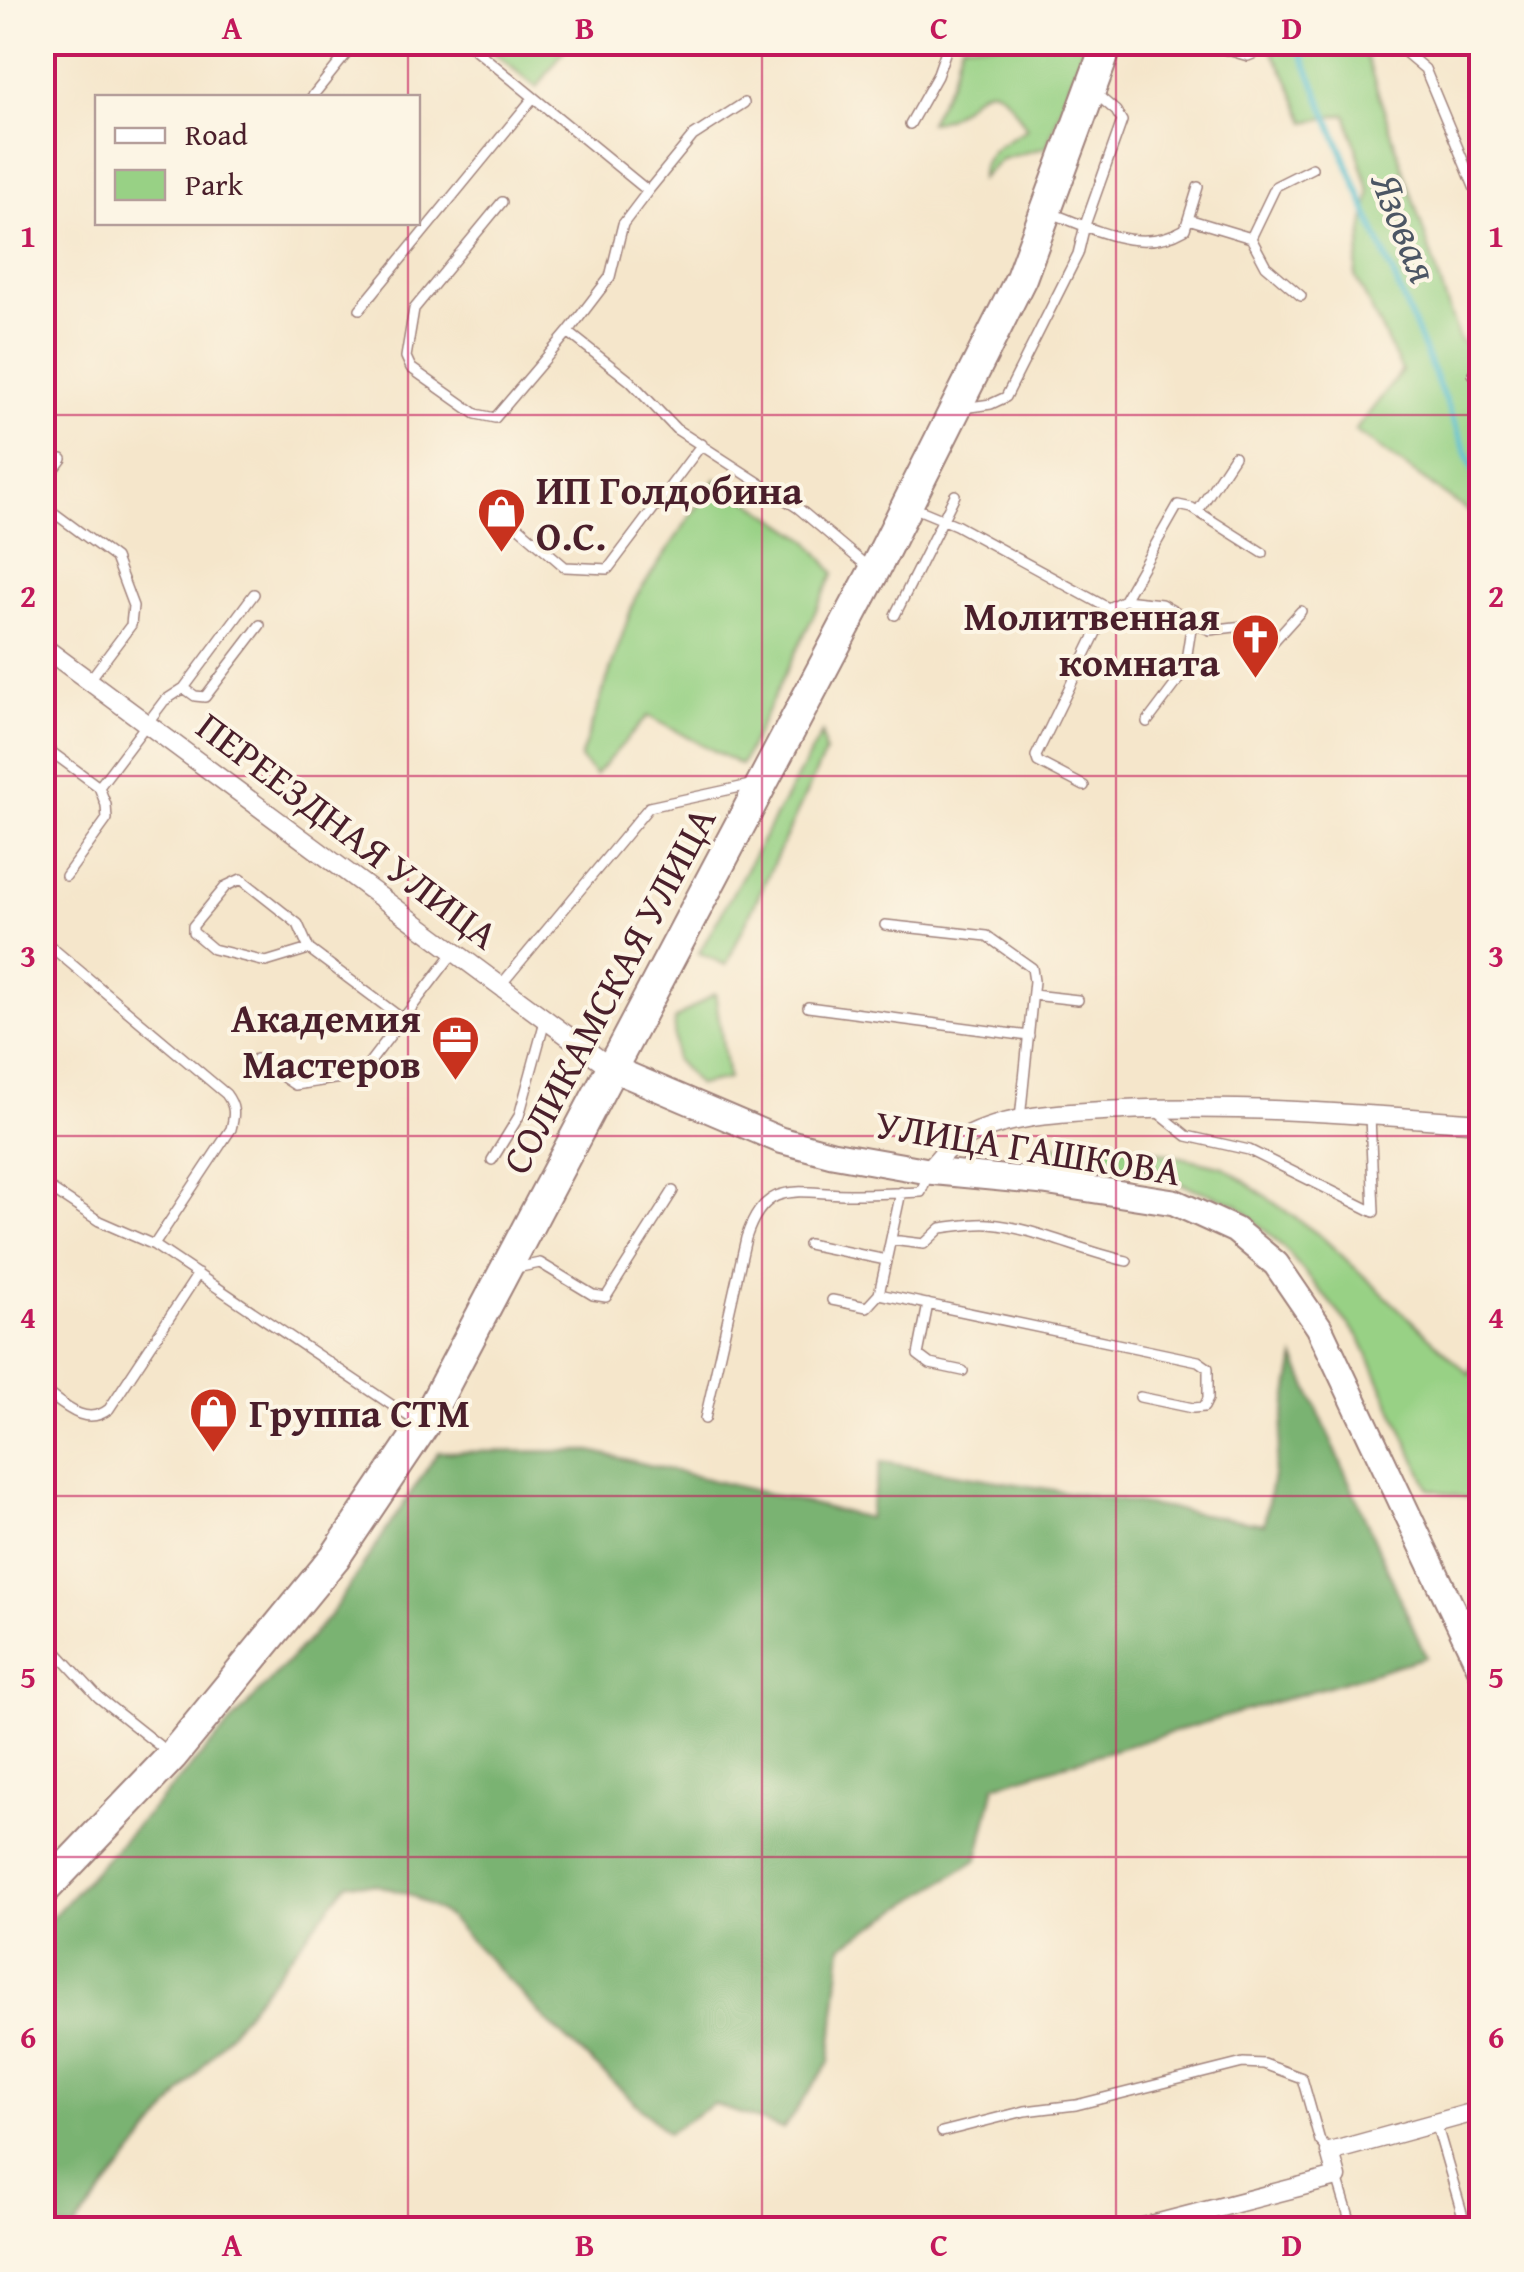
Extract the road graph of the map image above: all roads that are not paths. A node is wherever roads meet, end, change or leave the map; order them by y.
1 (356, 42) edge
2 (466, 42) edge
3 (950, 42) edge
4 (1108, 42) edge
5 (1202, 42) edge
6 (1258, 42) edge
7 (1393, 42) edge
8 (1091, 90) junction
9 (313, 95) edge
10 (533, 98) junction
11 (744, 103) dead end
12 (910, 124) dead end
13 (1312, 168) dead end
14 (1198, 187) dead end
15 (648, 192) junction
16 (502, 202) dead end
17 (1482, 206) edge
18 (1046, 212) junction
19 (1188, 219) junction
20 (1085, 225) junction
21 (1251, 238) junction
22 (1301, 296) dead end
23 (360, 309) dead end
24 (568, 332) junction
25 (956, 409) junction
26 (702, 444) junction
27 (1234, 456) dead end
28 (62, 460) dead end
29 (42, 486) edge
30 (955, 496) dead end
31 (42, 504) edge
32 (908, 504) junction
33 (1198, 511) junction
34 (500, 512) dead end
35 (942, 522) junction
36 (1263, 553) dead end
37 (874, 572) junction
38 (254, 594) dead end
39 (1124, 600) junction
40 (1108, 608) junction
41 (1301, 610) dead end
42 (895, 615) dead end
43 (1192, 622) junction
44 (260, 625) dead end
45 (42, 646) edge
46 (89, 681) junction
47 (184, 688) junction
48 (1146, 722) dead end
49 (146, 724) junction
50 (42, 745) edge
51 (763, 782) junction
52 (1084, 786) dead end
53 (99, 788) junction
54 (66, 876) dead end
55 (885, 925) dead end
56 (42, 944) edge
57 (309, 949) junction
58 (454, 952) junction
59 (500, 986) junction
60 (1033, 995) junction
61 (1078, 1000) dead end
62 (808, 1007) dead end
63 (404, 1020) junction
64 (544, 1021) junction
65 (1028, 1036) junction
66 (256, 1059) dead end
67 (612, 1068) junction
68 (1154, 1109) junction
69 (1370, 1114) junction
70 (1020, 1120) junction
71 (1482, 1122) edge
72 (492, 1160) dead end
73 (928, 1171) junction
74 (42, 1184) edge
75 (673, 1191) dead end
76 (901, 1192) junction
77 (891, 1240) junction
78 (808, 1244) dead end
79 (154, 1245) junction
80 (886, 1260) junction
81 (1127, 1261) dead end
82 (504, 1272) junction
83 (198, 1274) junction
84 (880, 1294) junction
85 (832, 1300) dead end
86 (928, 1304) junction
87 (963, 1371) dead end
88 (42, 1390) edge
89 (1140, 1397) dead end
90 (705, 1420) dead end
91 (423, 1426) junction
92 (1455, 1610) junction
93 (1482, 1613) edge
94 (42, 1636) edge
95 (1481, 1668) edge
96 (172, 1756) junction
97 (42, 1892) edge
98 (1477, 2112) edge
99 (1436, 2122) junction
100 (942, 2132) dead end
101 (1482, 2146) edge
102 (1330, 2152) junction
103 (1338, 2177) junction
104 (1132, 2230) edge
105 (1353, 2230) edge
106 (1467, 2230) edge

1 - 9 lane
2 - 10 lane
3 - 12 lane
4 - 8 main road, СОЛИКАМСКАЯ УЛИЦА
5 - 6 lane
7 - 17 lane
8 - 18 main road, СОЛИКАМСКАЯ УЛИЦА
8 - 20 lane
10 - 15 lane
10 - 23 lane
11 - 15 lane
13 - 21 lane
14 - 19 lane
15 - 24 lane
16 - 24 lane
18 - 20 lane
18 - 25 main road, СОЛИКАМСКАЯ УЛИЦА
19 - 20 lane
19 - 21 lane
20 - 25 lane
21 - 22 lane
24 - 26 lane
25 - 32 main road, СОЛИКАМСКАЯ УЛИЦА
26 - 34 lane
26 - 37 lane
27 - 33 lane
28 - 29 lane
30 - 35 lane
31 - 46 lane
32 - 35 lane
32 - 37 main road, СОЛИКАМСКАЯ УЛИЦА
33 - 36 lane
33 - 39 lane
35 - 40 lane
35 - 42 lane
37 - 51 main road, СОЛИКАМСКАЯ УЛИЦА
38 - 47 lane
39 - 40 lane
39 - 43 lane
40 - 52 lane
41 - 43 lane
43 - 48 lane
44 - 47 lane
45 - 46 street, ПЕРЕЕЗДНАЯ УЛИЦА
46 - 49 street, ПЕРЕЕЗДНАЯ УЛИЦА
47 - 49 lane
49 - 53 lane
49 - 58 street, ПЕРЕЕЗДНАЯ УЛИЦА
50 - 53 lane
51 - 59 lane
51 - 67 main road, СОЛИКАМСКАЯ УЛИЦА
53 - 54 lane
55 - 60 lane
56 - 79 lane
57 - 57 lane
57 - 63 lane
58 - 59 street, ПЕРЕЕЗДНАЯ УЛИЦА
58 - 63 lane
59 - 64 street, ПЕРЕЕЗДНАЯ УЛИЦА
60 - 61 lane
60 - 65 lane
62 - 65 lane
63 - 66 lane
64 - 67 street, ПЕРЕЕЗДНАЯ УЛИЦА
64 - 72 lane
65 - 70 lane
67 - 73 street, УЛИЦА ГАШКОВА
67 - 82 main road, СОЛИКАМСКАЯ УЛИЦА
68 - 69 street
68 - 69 lane
68 - 70 street
69 - 71 street
70 - 73 street
73 - 76 lane
73 - 92 street, УЛИЦА ГАШКОВА
74 - 79 lane
75 - 82 lane
76 - 77 lane
76 - 90 lane
77 - 80 lane
77 - 81 lane
78 - 80 lane
79 - 83 lane
80 - 84 lane
82 - 91 main road, СОЛИКАМСКАЯ УЛИЦА
83 - 88 lane
83 - 91 lane
84 - 85 lane
84 - 86 lane
86 - 87 lane
86 - 89 lane
91 - 96 main road, СОЛИКАМСКАЯ УЛИЦА
92 - 93 lane
92 - 95 street, УЛИЦА ГАШКОВА
94 - 96 lane
96 - 97 main road, СОЛИКАМСКАЯ УЛИЦА
98 - 99 street
98 - 101 lane
99 - 102 street
99 - 106 lane
100 - 102 lane
102 - 103 street
103 - 104 street
103 - 105 lane

